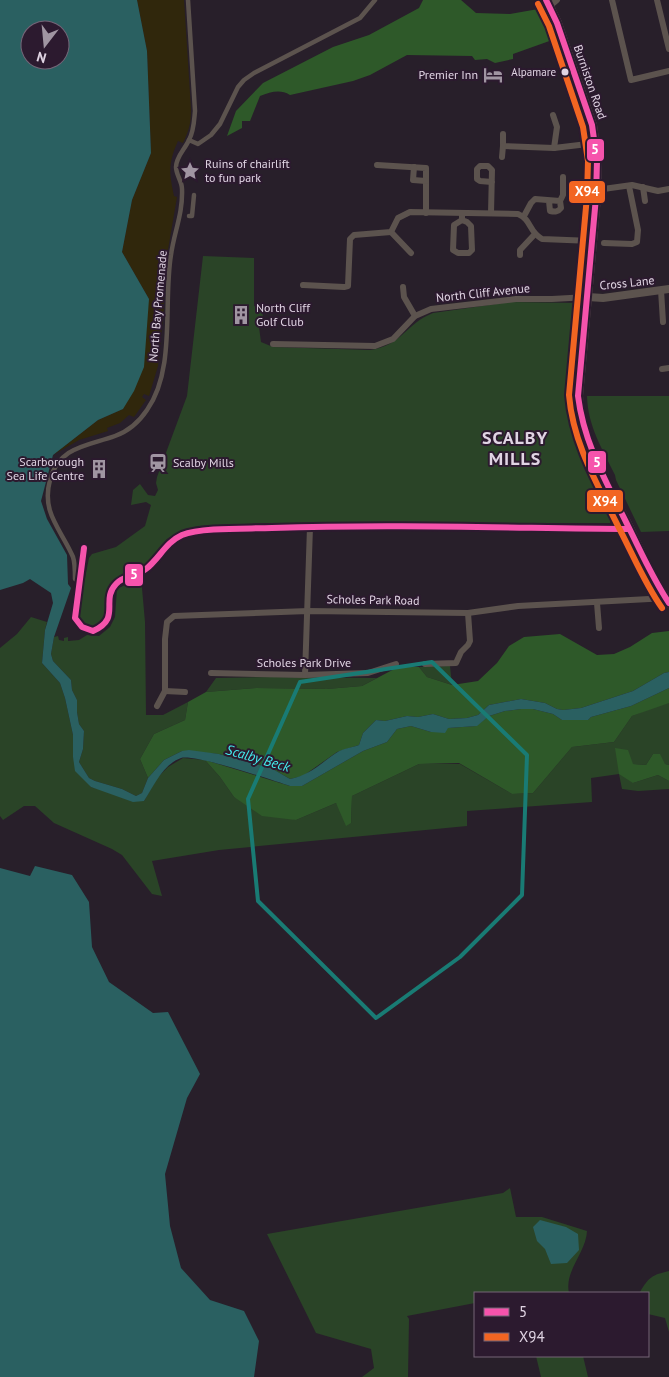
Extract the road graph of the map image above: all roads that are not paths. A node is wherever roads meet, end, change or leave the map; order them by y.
1 (188, 0) edge
2 (374, 0) edge
3 (612, 0) edge
4 (658, 0) edge
5 (551, 2) edge
6 (669, 49) edge
7 (669, 71) edge
8 (553, 115) dead end
9 (503, 134) dead end
10 (189, 140) junction
11 (596, 143) junction
12 (503, 146) junction
13 (554, 148) junction
14 (502, 157) dead end
15 (377, 165) dead end
16 (414, 167) junction
17 (563, 177) dead end
18 (426, 181) junction
19 (492, 182) dead end
20 (629, 186) junction
21 (643, 188) junction
22 (669, 189) edge
23 (596, 190) junction
24 (194, 195) dead end
25 (549, 201) junction
26 (560, 201) junction
27 (645, 202) dead end
28 (426, 213) junction
29 (491, 213) junction
30 (189, 216) dead end
31 (462, 216) junction
32 (524, 216) junction
33 (391, 232) junction
34 (534, 235) junction
35 (592, 241) junction
36 (604, 243) dead end
37 (410, 253) dead end
38 (520, 254) dead end
39 (303, 285) dead end
40 (403, 287) dead end
41 (665, 290) edge
42 (588, 297) junction
43 (415, 316) junction
44 (663, 322) dead end
45 (273, 344) dead end
46 (310, 527) junction
47 (629, 529) junction
48 (84, 548) dead end
49 (81, 581) junction
50 (668, 599) edge
51 (597, 603) junction
52 (308, 610) junction
53 (468, 613) junction
54 (599, 628) dead end
55 (396, 664) dead end
56 (426, 664) dead end
57 (211, 673) dead end
58 (305, 675) junction
59 (165, 692) junction
60 (185, 692) dead end
61 (157, 706) dead end

1 - 10 street, North Bay Promenade
2 - 10 street
3 - 7 street
4 - 6 street
5 - 11 main road, Burniston Road
8 - 13 street
9 - 12 street
10 - 49 street, North Bay Promenade
11 - 13 street
11 - 23 main road, Burniston Road
12 - 13 street
12 - 14 street
15 - 16 street
16 - 18 street
16 - 18 street
17 - 26 street
18 - 28 street
19 - 29 street
20 - 21 street
20 - 23 street
20 - 36 street
21 - 22 street
21 - 27 street
23 - 35 main road, Burniston Road
24 - 30 street
25 - 26 street
25 - 26 street
25 - 32 street
28 - 31 street
28 - 33 street
29 - 31 street
29 - 32 street
31 - 31 street
32 - 34 street
33 - 37 street
33 - 39 street
34 - 35 street
34 - 38 street
35 - 42 main road, Burniston Road
40 - 43 street
41 - 42 street, Cross Lane
41 - 44 street
42 - 43 street, North Cliff Avenue
42 - 47 main road, Burniston Road
43 - 45 street, North Cliff Avenue
46 - 47 street
46 - 49 street
46 - 52 street
47 - 50 main road, Burniston Road
48 - 49 street
50 - 51 street, Scholes Park Road
51 - 53 street, Scholes Park Road
51 - 54 street
52 - 53 street, Scholes Park Road
52 - 58 street
52 - 59 street, Scholes Park Road
53 - 56 street
55 - 58 street, Scholes Park Drive
57 - 58 street, Scholes Park Drive
59 - 60 street
59 - 61 street, Scholes Park Road

